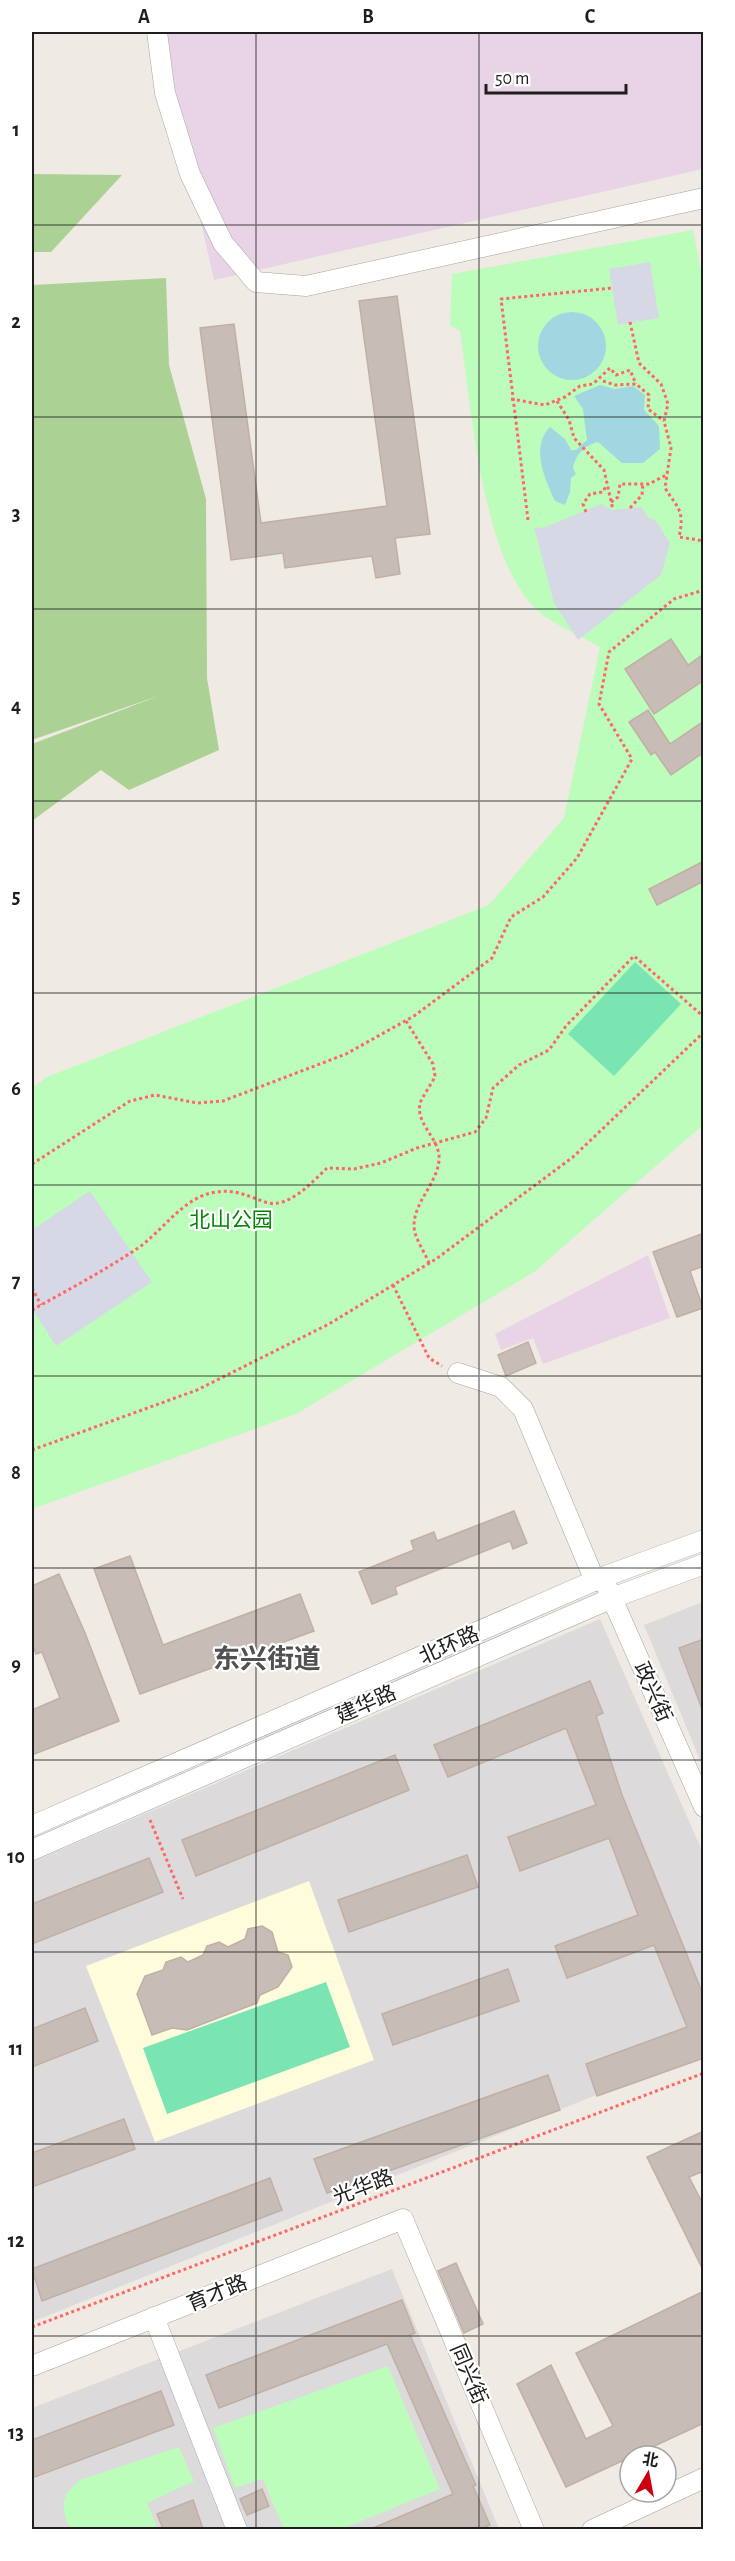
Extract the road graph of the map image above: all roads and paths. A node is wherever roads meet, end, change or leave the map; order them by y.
1 (157, 32) edge
2 (704, 198) edge
3 (612, 288) dead end
4 (630, 322) dead end
5 (603, 381) dead end
6 (636, 384) junction
7 (512, 399) junction
8 (557, 400) junction
9 (664, 421) junction
10 (668, 474) junction
11 (643, 483) junction
12 (606, 486) junction
13 (610, 502) junction
14 (630, 508) dead end
15 (613, 510) dead end
16 (586, 512) dead end
17 (528, 520) dead end
18 (704, 541) edge
19 (704, 590) edge
20 (704, 1017) edge
21 (406, 1021) junction
22 (704, 1032) edge
23 (436, 1142) junction
24 (32, 1164) edge
25 (429, 1263) junction
26 (393, 1285) junction
27 (32, 1288) edge
28 (41, 1305) junction
29 (32, 1310) edge
30 (458, 1373) joint
31 (32, 1450) edge
32 (704, 1540) edge
33 (704, 1564) edge
34 (599, 1579) junction
35 (612, 1598) junction
36 (142, 1802) junction
37 (704, 1807) edge
38 (32, 1826) edge
39 (32, 1850) edge
40 (183, 1899) dead end
41 (704, 2073) edge
42 (403, 2219) joint
43 (154, 2318) junction
44 (32, 2327) edge
45 (32, 2366) edge
46 (704, 2478) edge
47 (237, 2529) edge
48 (534, 2529) edge
49 (592, 2529) edge

1 - 2 street
3 - 7 path
4 - 9 path
5 - 6 path
6 - 8 path
6 - 9 path
7 - 8 path
7 - 17 path
8 - 12 path
9 - 10 path
10 - 11 path
10 - 18 path
11 - 13 path
11 - 14 path
12 - 13 path
12 - 16 path
13 - 15 path
19 - 21 path
20 - 23 path
21 - 23 path
21 - 24 path
22 - 25 path
23 - 25 path
23 - 28 path
25 - 26 path
26 - 30 path
26 - 31 path
27 - 28 path
28 - 29 path
30 - 34 street, 政兴街
32 - 34 street, 北环路
33 - 35 street, 建华路
34 - 35 street, 政兴街
34 - 38 street, 北环路
35 - 36 street, 建华路
35 - 37 street, 政兴街
36 - 39 street, 建华路
36 - 40 path
41 - 44 path, 光华路
42 - 43 street, 育才路
42 - 48 street, 同兴街
43 - 45 street, 育才路
43 - 47 street
46 - 49 street

